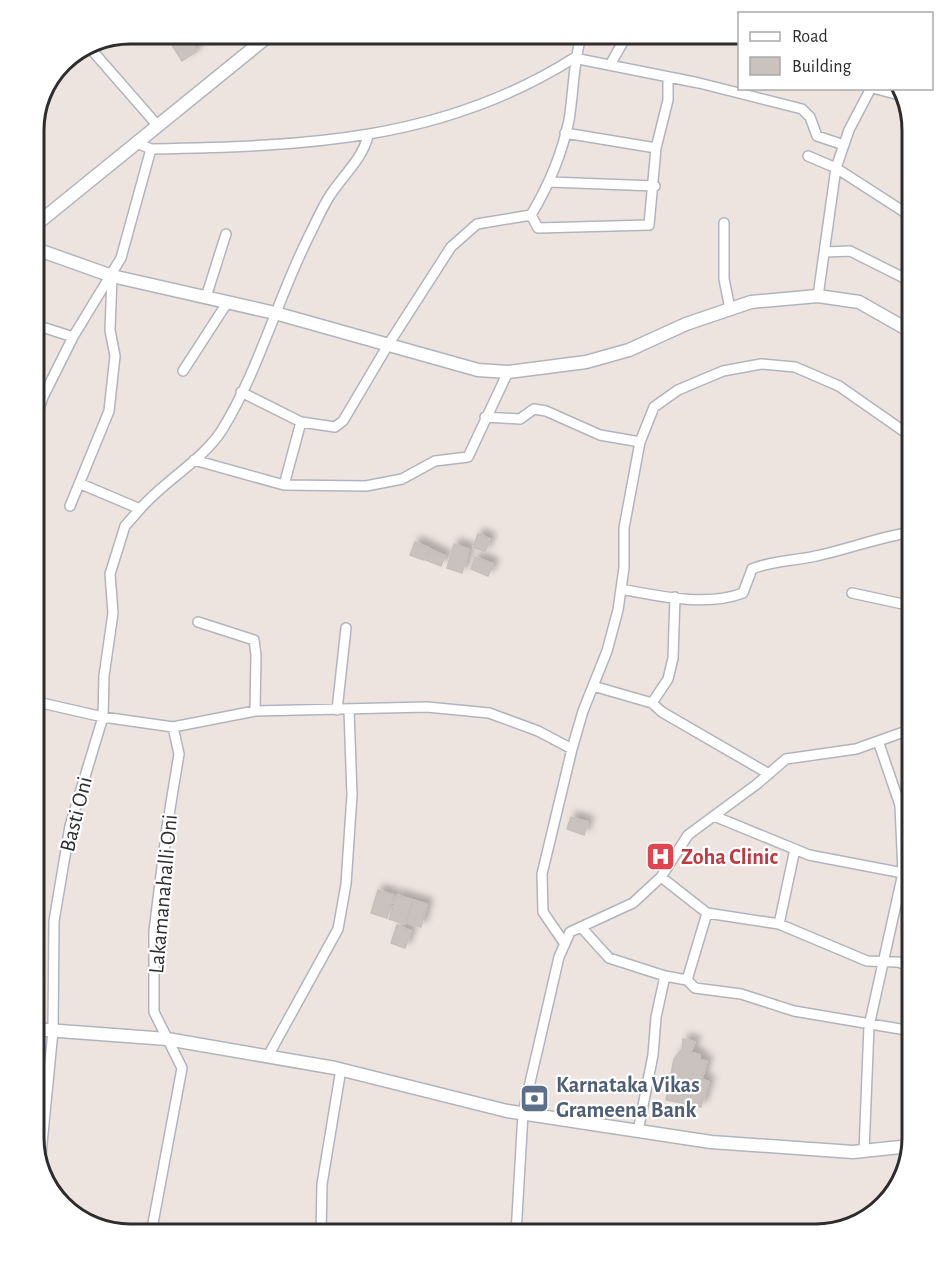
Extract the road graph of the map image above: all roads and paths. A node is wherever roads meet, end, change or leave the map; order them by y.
1 (252, 43) edge
2 (579, 44) edge
3 (622, 44) edge
4 (93, 52) edge
5 (574, 58) junction
6 (610, 65) junction
7 (668, 78) junction
8 (871, 90) edge
9 (158, 126) junction
10 (565, 133) junction
11 (368, 136) junction
12 (137, 143) junction
13 (844, 145) junction
14 (656, 148) junction
15 (151, 149) junction
16 (808, 156) dead end
17 (836, 168) junction
18 (550, 182) junction
19 (655, 186) junction
20 (902, 211) edge
21 (531, 215) junction
22 (44, 218) edge
23 (724, 223) dead end
24 (226, 234) dead end
25 (44, 252) edge
26 (825, 252) junction
27 (112, 276) junction
28 (902, 277) edge
29 (818, 296) junction
30 (206, 297) junction
31 (227, 303) junction
32 (730, 309) junction
33 (274, 313) junction
34 (902, 326) edge
35 (44, 328) edge
36 (73, 338) junction
37 (388, 345) junction
38 (183, 371) dead end
39 (508, 372) junction
40 (241, 392) junction
41 (44, 395) edge
42 (485, 417) junction
43 (301, 422) junction
44 (902, 430) edge
45 (640, 442) junction
46 (194, 460) junction
47 (81, 484) junction
48 (284, 485) junction
49 (70, 506) dead end
50 (140, 509) junction
51 (902, 534) edge
52 (621, 589) junction
53 (852, 593) dead end
54 (675, 597) junction
55 (902, 604) edge
56 (198, 622) dead end
57 (345, 628) dead end
58 (593, 686) junction
59 (44, 703) edge
60 (652, 703) junction
61 (337, 710) junction
62 (349, 710) junction
63 (255, 711) junction
64 (104, 717) junction
65 (173, 727) junction
66 (902, 733) edge
67 (878, 741) junction
68 (572, 749) junction
69 (769, 774) junction
70 (900, 805) joint
71 (714, 816) junction
72 (795, 849) junction
73 (902, 850) edge
74 (902, 873) edge
75 (660, 877) junction
76 (902, 878) edge
77 (707, 912) junction
78 (779, 924) junction
79 (581, 927) junction
80 (565, 944) junction
81 (884, 960) junction
82 (902, 964) edge
83 (665, 976) junction
84 (687, 980) junction
85 (869, 1026) junction
86 (44, 1030) edge
87 (902, 1030) edge
88 (53, 1031) junction
89 (167, 1039) junction
90 (268, 1056) junction
91 (341, 1069) junction
92 (523, 1113) junction
93 (44, 1123) edge
94 (638, 1131) junction
95 (901, 1147) edge
96 (864, 1151) junction
97 (153, 1224) edge
98 (321, 1224) edge
99 (517, 1224) edge

1 - 9 street
2 - 5 street
3 - 6 street
4 - 9 street
5 - 6 street
5 - 10 street
5 - 11 street
6 - 7 street
7 - 13 street
7 - 14 street
8 - 13 street
9 - 12 street
10 - 14 street
10 - 18 street
11 - 15 street
11 - 33 street, Basti Oni
12 - 15 street
12 - 22 street
13 - 17 street
14 - 19 street
15 - 27 street
16 - 17 street
17 - 20 street
17 - 26 street
18 - 19 street
18 - 21 street
19 - 21 street
21 - 37 street
23 - 32 street
24 - 30 street
25 - 27 street
26 - 28 street
26 - 29 street
27 - 30 street
27 - 36 street
27 - 47 street
29 - 32 street
29 - 34 street
30 - 31 street
31 - 33 street
31 - 38 street
32 - 39 street
33 - 37 street
33 - 40 street, Basti Oni
35 - 36 street
36 - 41 street
37 - 39 street
37 - 43 street
39 - 42 street
40 - 43 street
40 - 46 street, Basti Oni
42 - 45 street
42 - 48 street
43 - 48 street
44 - 45 street
45 - 52 street
46 - 48 street
46 - 50 street, Basti Oni
47 - 49 street
47 - 50 street
50 - 64 street, Basti Oni
51 - 54 street
52 - 54 street
52 - 58 street
53 - 55 street
54 - 60 street
56 - 63 street
57 - 61 street
58 - 60 street
58 - 68 street
59 - 64 street
60 - 69 street
61 - 62 street
61 - 63 street
62 - 68 street
62 - 90 street
63 - 65 street
64 - 65 street
64 - 88 street, Basti Oni
65 - 89 street, Lakamanahalli Oni
66 - 67 street
67 - 69 street
67 - 70 street
68 - 80 street
69 - 71 street
70 - 73 street
71 - 72 street
71 - 75 street
72 - 74 street
72 - 78 street
75 - 77 street
75 - 79 street
76 - 81 street
77 - 78 street
77 - 84 street
78 - 81 street
79 - 80 street
79 - 83 street
80 - 92 street
81 - 82 street
81 - 85 street
83 - 84 street
83 - 94 street
84 - 85 street
85 - 87 street
85 - 96 street
86 - 88 street
88 - 89 street
88 - 93 street, Basti Oni
89 - 90 street
89 - 97 street, Lakamanahalli Oni
90 - 91 street
91 - 92 street
91 - 98 street
92 - 94 street
92 - 99 street
94 - 96 street
95 - 96 street

